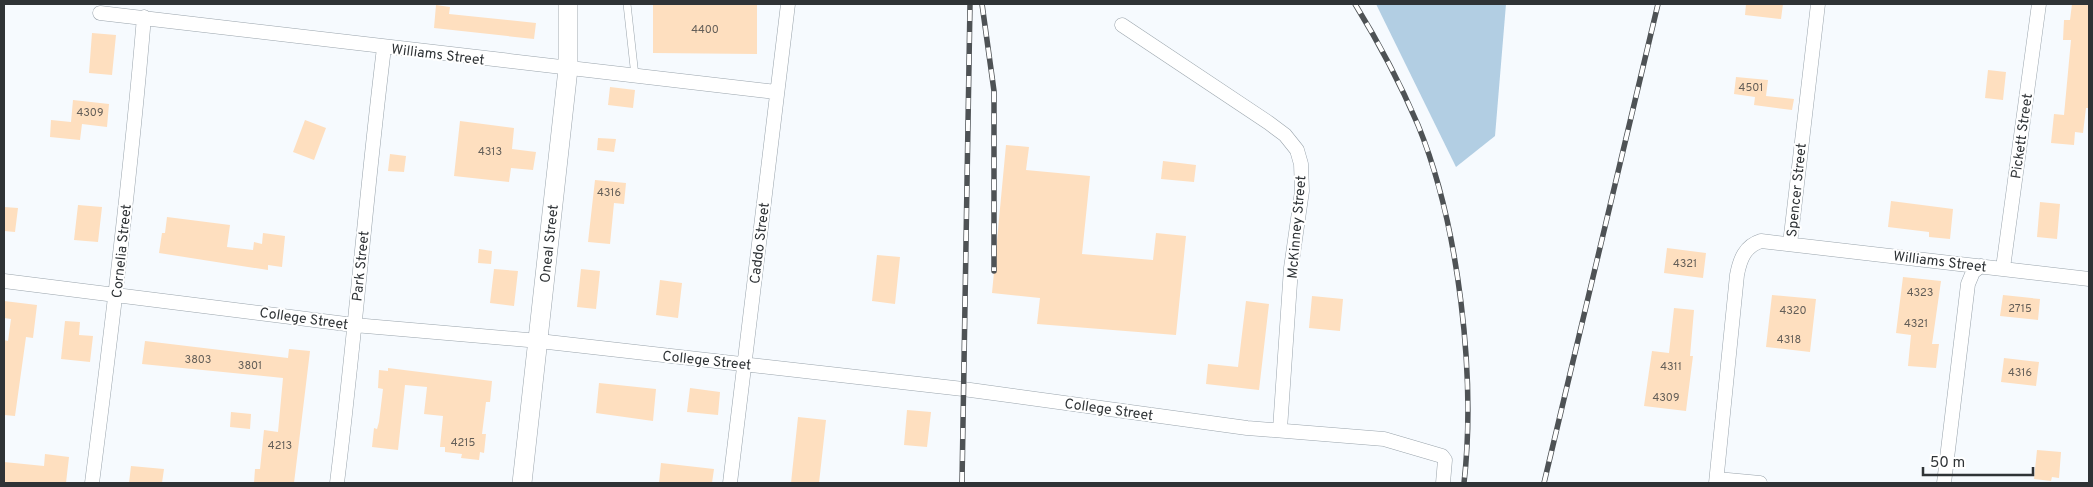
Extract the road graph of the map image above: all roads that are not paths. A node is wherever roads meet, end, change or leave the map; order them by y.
1 (568, 4) edge
2 (627, 4) edge
3 (788, 4) edge
4 (1818, 4) edge
5 (2038, 4) edge
6 (100, 13) dead end
7 (144, 17) junction
8 (1122, 25) dead end
9 (384, 48) junction
10 (568, 69) junction
11 (635, 76) junction
12 (776, 92) junction
13 (1790, 244) junction
14 (1981, 266) junction
15 (2003, 268) junction
16 (2089, 280) edge
17 (4, 281) edge
18 (116, 294) junction
19 (354, 325) junction
20 (539, 341) junction
21 (744, 364) junction
22 (1280, 429) junction
23 (1716, 481) edge
24 (92, 483) edge
25 (337, 483) edge
26 (522, 483) edge
27 (730, 483) edge
28 (1443, 483) edge
29 (1760, 483) edge
30 (1944, 483) edge

1 - 10 street, Oneal Street
2 - 11 lane
3 - 12 street, Caddo Street
4 - 13 street, Spencer Street
5 - 15 street, Pickett Street
6 - 7 street, Williams Street
7 - 9 street, Williams Street
7 - 18 street, Cornelia Street
8 - 22 street, McKinney Street
9 - 10 street, Williams Street
9 - 19 street, Park Street
10 - 11 street, Williams Street
10 - 20 street, Oneal Street
11 - 12 street, Williams Street
12 - 21 street, Caddo Street
13 - 14 street, Williams Street
13 - 23 street, Spencer Street
14 - 15 street, Williams Street
14 - 30 street
15 - 16 street, Williams Street
17 - 18 street, College Street
18 - 19 street, College Street
18 - 24 street, Cornelia Street
19 - 20 street, College Street
19 - 25 street, Park Street
20 - 21 street, College Street
20 - 26 street, Oneal Street
21 - 22 street, College Street
21 - 27 street, Caddo Street
22 - 28 street, College Street
23 - 29 street

